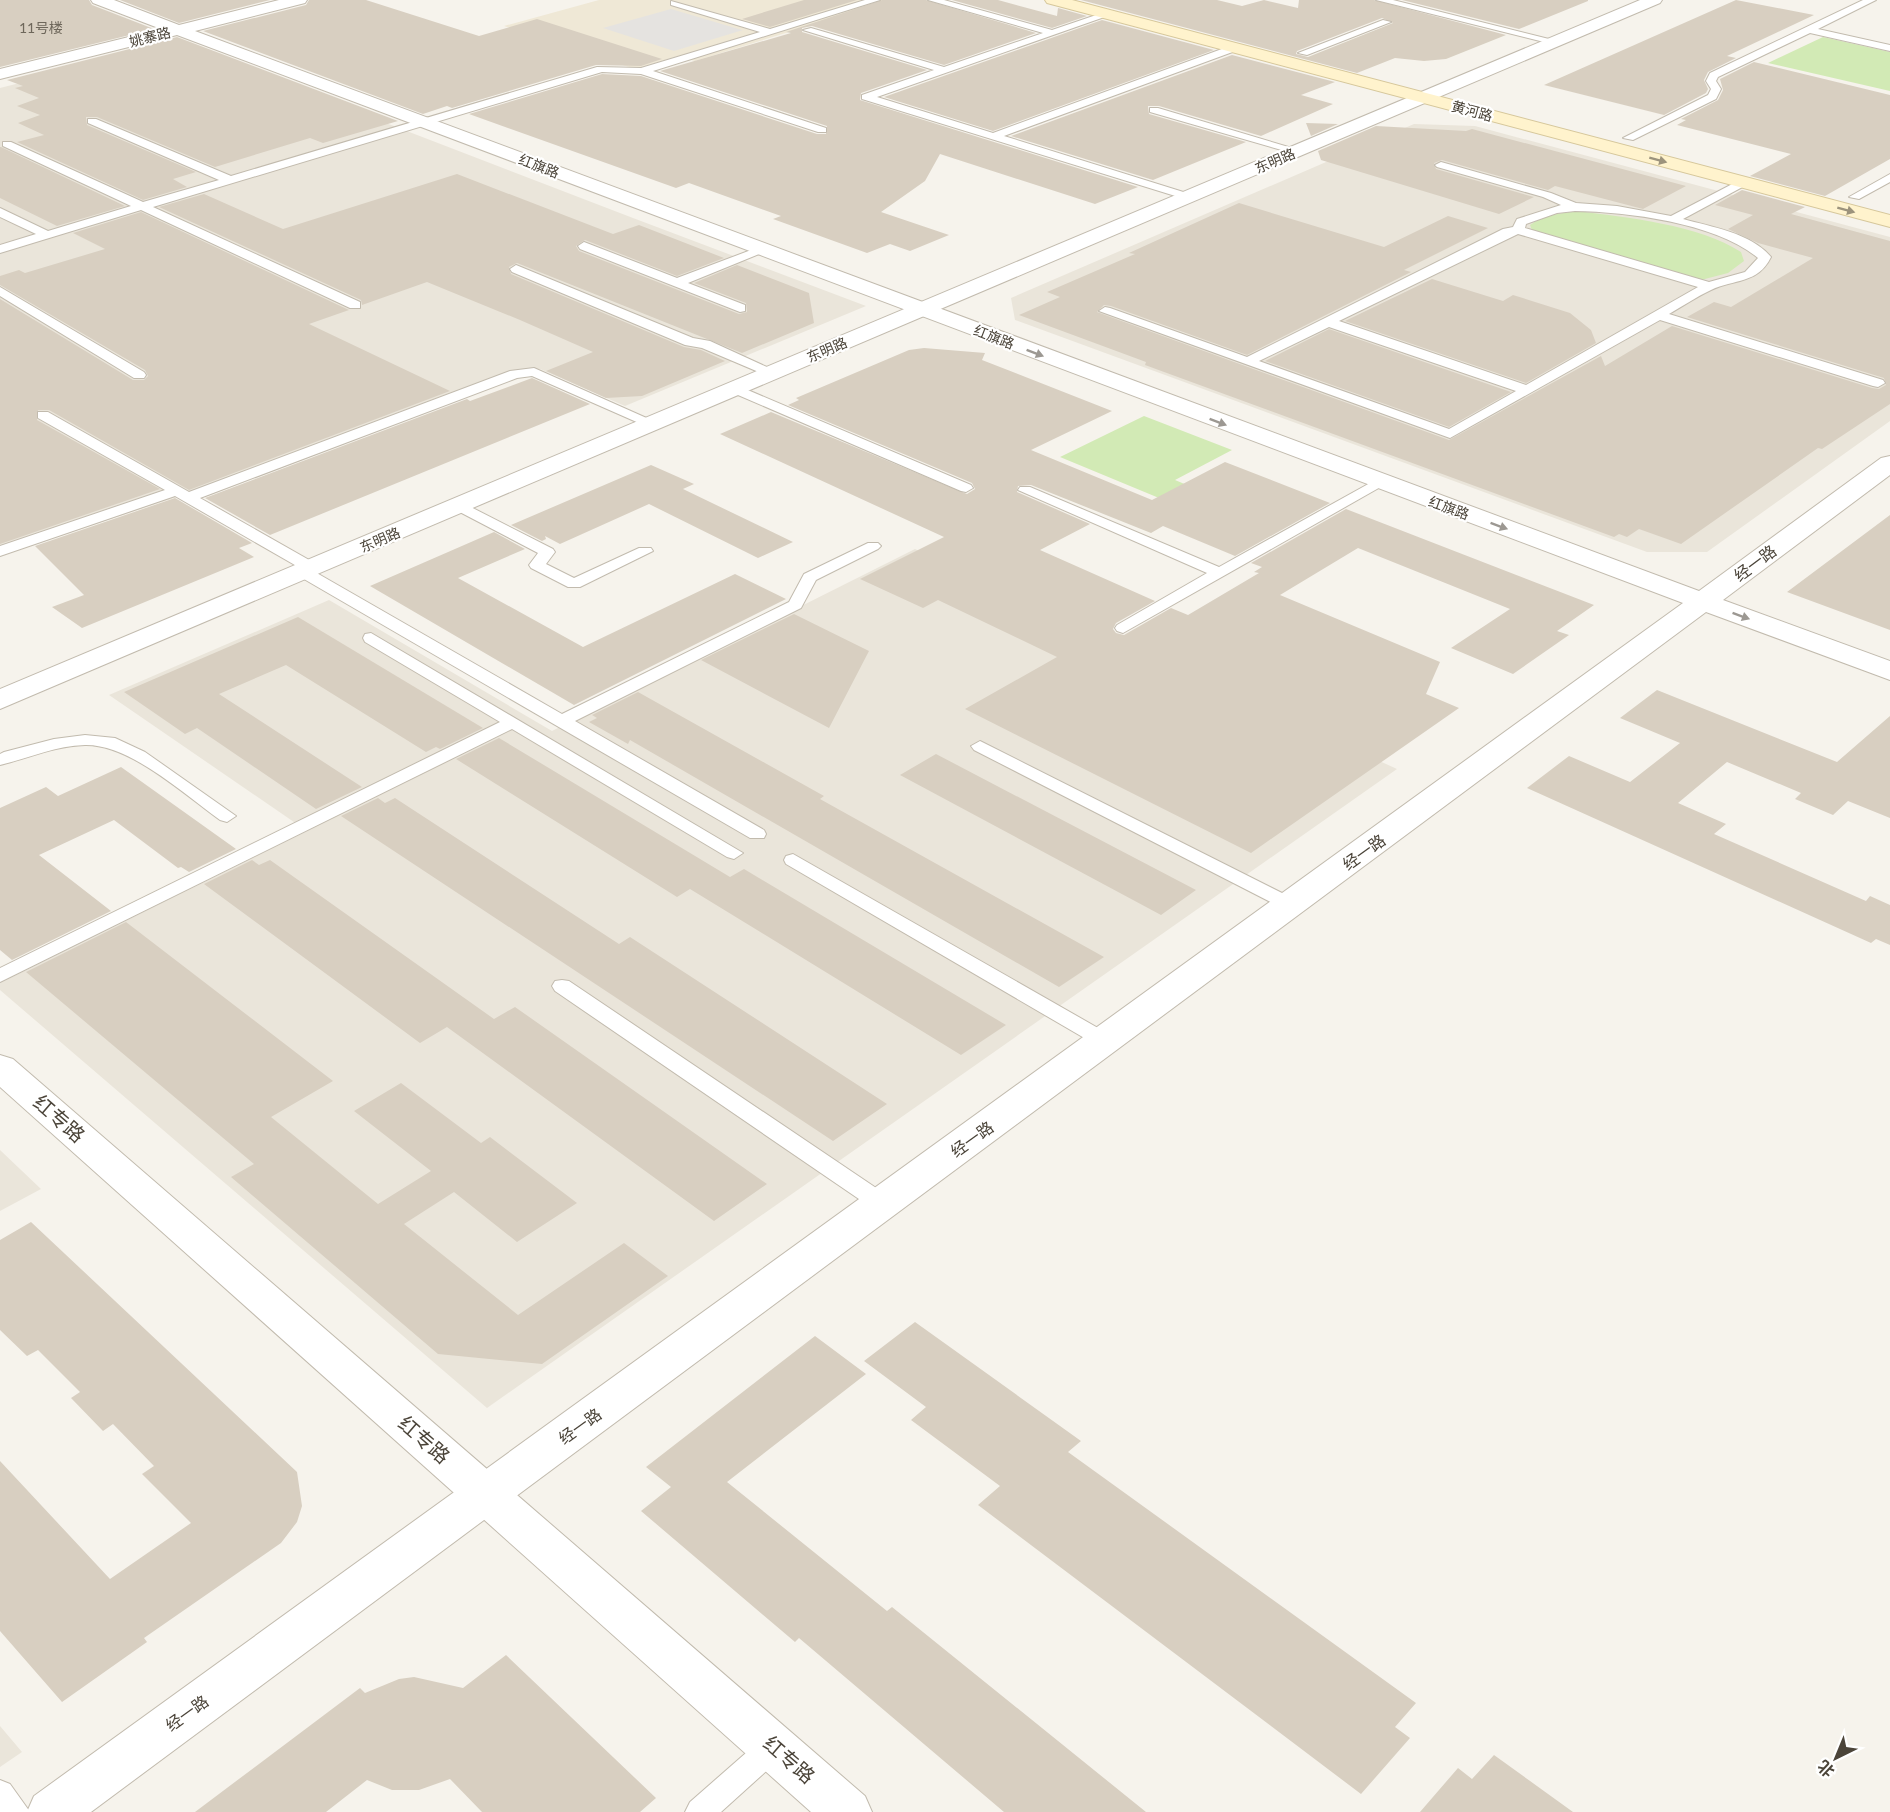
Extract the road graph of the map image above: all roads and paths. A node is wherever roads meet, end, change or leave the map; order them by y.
1 (99, 0) edge
2 (299, 0) edge
3 (874, 0) edge
4 (933, 0) edge
5 (1053, 0) edge
6 (1381, 0) edge
7 (1654, 0) edge
8 (1872, 0) edge
9 (674, 3) dead end
10 (1103, 7) edge
11 (1386, 22) dead end
12 (179, 30) junction
13 (808, 30) dead end
14 (1809, 30) junction
15 (771, 32) junction
16 (1053, 33) junction
17 (1556, 42) junction
18 (1234, 48) junction
19 (1890, 48) edge
20 (1303, 53) junction
21 (944, 70) junction
22 (642, 71) junction
23 (0, 74) edge
24 (1443, 90) junction
25 (1423, 98) junction
26 (1154, 110) dead end
27 (92, 121) dead end
28 (423, 122) junction
29 (822, 130) dead end
30 (994, 136) junction
31 (1629, 138) junction
32 (7, 144) dead end
33 (1296, 152) junction
34 (1441, 165) dead end
35 (1890, 177) edge
36 (230, 180) junction
37 (1744, 182) junction
38 (1189, 197) junction
39 (1855, 197) junction
40 (142, 206) junction
41 (1890, 206) edge
42 (1574, 207) junction
43 (0, 212) edge
44 (1673, 220) junction
45 (1890, 221) edge
46 (1518, 230) junction
47 (47, 235) junction
48 (584, 246) dead end
49 (0, 249) edge
50 (763, 250) junction
51 (516, 269) dead end
52 (676, 283) junction
53 (1709, 286) junction
54 (0, 291) edge
55 (355, 305) dead end
56 (740, 308) dead end
57 (922, 310) junction
58 (1105, 311) dead end
59 (1658, 315) junction
60 (1328, 322) junction
61 (1248, 362) junction
62 (773, 373) junction
63 (139, 375) dead end
64 (1878, 383) dead end
65 (736, 389) junction
66 (1527, 390) junction
67 (43, 415) dead end
68 (653, 424) junction
69 (1890, 463) edge
70 (1379, 482) junction
71 (966, 488) dead end
72 (1025, 490) dead end
73 (183, 494) junction
74 (459, 506) junction
75 (873, 546) dead end
76 (0, 551) edge
77 (645, 551) dead end
78 (308, 570) junction
79 (1220, 573) junction
80 (1703, 602) junction
81 (1123, 628) dead end
82 (371, 638) dead end
83 (1890, 671) edge
84 (0, 700) edge
85 (562, 721) junction
86 (513, 722) junction
87 (980, 746) dead end
88 (0, 760) edge
89 (227, 816) dead end
90 (757, 834) dead end
91 (734, 853) dead end
92 (794, 860) dead end
93 (1291, 905) junction
94 (0, 976) edge
95 (562, 986) dead end
96 (1105, 1041) junction
97 (0, 1067) edge
98 (883, 1204) junction
99 (486, 1494) junction
100 (773, 1747) junction
101 (0, 1793) edge
102 (15, 1812) edge
103 (52, 1812) edge
104 (700, 1812) edge
105 (848, 1812) edge

1 - 12 street, 红旗路
2 - 12 street, 姚寨路
3 - 15 lane
4 - 16 lane
5 - 10 main road, 黄河路
6 - 17 lane
7 - 17 street, 东明路
8 - 14 lane
9 - 15 lane
10 - 16 lane
10 - 18 main road, 黄河路
10 - 20 main road, 黄河路
11 - 20 lane
12 - 23 street, 姚寨路
12 - 28 street, 红旗路
13 - 21 lane
14 - 19 lane
14 - 31 lane
15 - 22 lane
16 - 21 lane
17 - 24 street, 东明路
18 - 25 main road, 黄河路
18 - 30 lane
20 - 24 main road, 黄河路
21 - 30 lane
22 - 28 lane
22 - 29 lane
24 - 25 street, 东明路
24 - 31 main road, 黄河路
25 - 33 street, 东明路
25 -> 37 main road, 黄河路
26 - 33 lane
27 - 36 lane
28 - 36 lane
28 - 50 street, 红旗路
30 - 38 lane
31 - 39 main road, 黄河路
32 - 40 lane
33 - 38 street, 东明路
34 - 42 lane
35 - 39 lane
36 - 40 lane
37 - 44 lane
37 -> 45 main road, 黄河路
38 - 57 street, 东明路
39 - 41 main road, 黄河路
40 - 47 lane
40 - 55 lane
42 - 44 lane
42 - 46 lane
43 - 47 lane
44 - 53 lane
46 - 53 lane
46 - 60 lane
47 - 49 lane
48 - 52 lane
50 - 52 lane
50 - 57 street, 红旗路
51 - 62 lane
52 - 56 lane
53 - 59 lane
54 - 63 lane
57 - 62 street, 东明路
57 -> 70 street, 红旗路
58 - 61 lane
59 - 64 lane
59 - 66 lane
60 - 61 lane
60 - 66 lane
61 - 66 lane
62 - 65 street, 东明路
65 - 68 street, 东明路
65 - 71 lane
67 - 73 lane
68 - 73 lane
68 - 74 street, 东明路
69 - 80 street, 经一路
70 - 79 lane
70 -> 80 street, 红旗路
72 - 79 lane
73 - 76 lane
73 - 78 lane
74 - 77 lane
74 - 78 street, 东明路
75 - 85 lane
78 - 84 street, 东明路
78 - 85 lane
79 - 81 lane
80 -> 83 street, 红旗路
80 - 93 street, 经一路
82 - 86 lane
85 - 90 lane
86 - 91 lane
86 - 94 lane
87 - 93 lane
88 - 89 lane
92 - 96 lane
93 - 96 street, 经一路
95 - 98 lane
96 - 98 street, 经一路
97 - 99 street, 红专路
98 - 99 street, 经一路
99 - 100 street, 红专路
99 - 103 street, 经一路
100 - 104 lane
100 - 105 street, 红专路
101 - 102 lane

